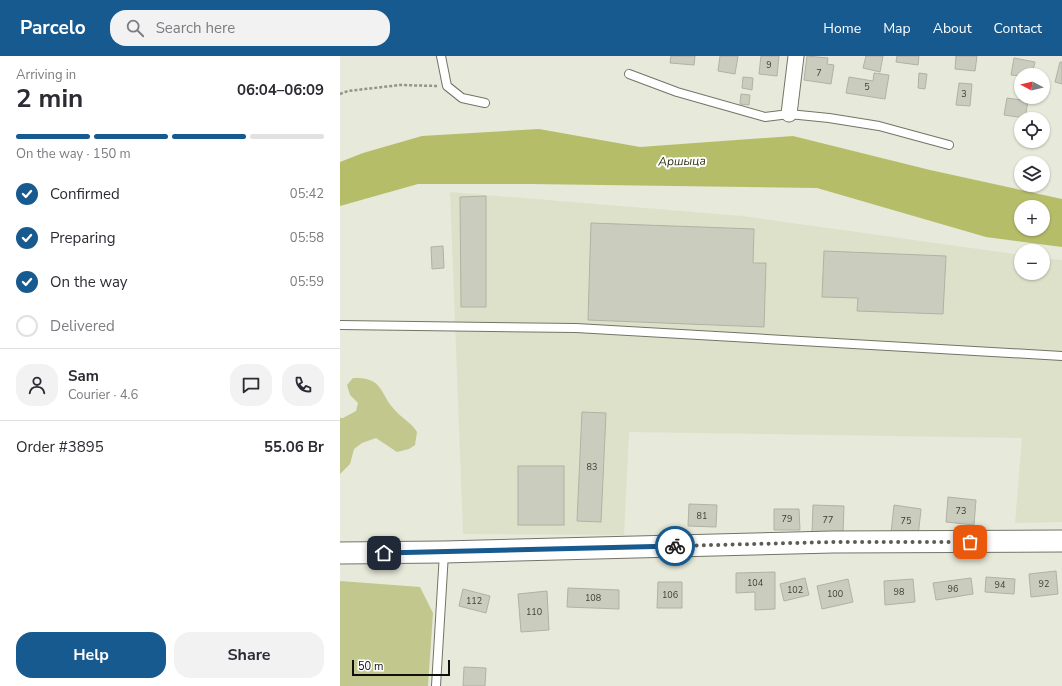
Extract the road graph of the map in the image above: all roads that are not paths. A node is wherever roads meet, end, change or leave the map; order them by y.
1 (440, 56) edge
2 (796, 56) edge
3 (629, 74) dead end
4 (485, 102) dead end
5 (789, 114) junction
6 (949, 144) dead end
7 (340, 325) edge
8 (1062, 356) edge
9 (1062, 541) edge
10 (444, 552) junction
11 (340, 553) edge
12 (436, 686) edge

1 - 4 lane
2 - 5 street
3 - 5 lane
5 - 6 lane
7 - 8 lane
9 - 10 street
10 - 11 street
10 - 12 lane

